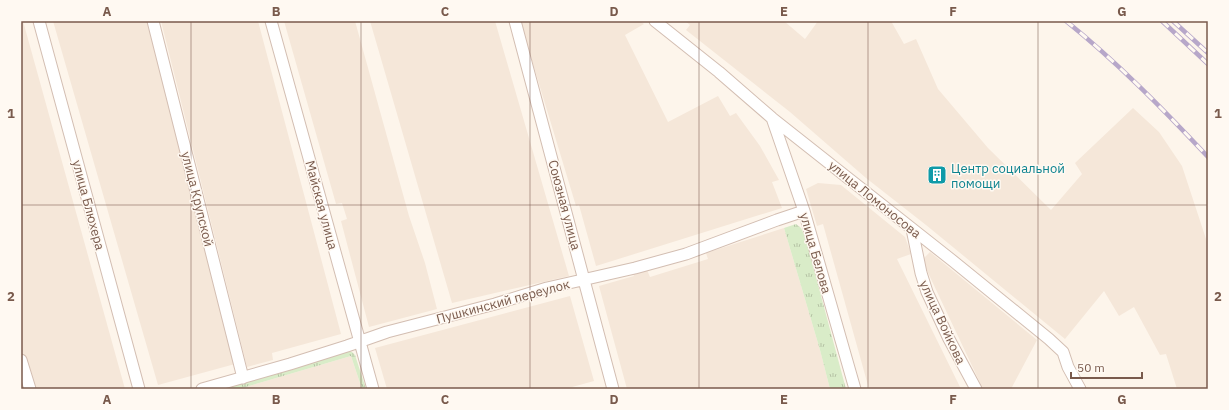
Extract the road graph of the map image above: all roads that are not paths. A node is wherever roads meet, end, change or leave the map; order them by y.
1 (39, 21) edge
2 (154, 21) edge
3 (271, 21) edge
4 (515, 21) edge
5 (655, 21) edge
6 (772, 118) junction
7 (804, 211) junction
8 (912, 229) junction
9 (585, 280) junction
10 (360, 342) junction
11 (21, 360) edge
12 (243, 378) junction
13 (30, 389) edge
14 (139, 389) edge
15 (202, 389) edge
16 (373, 389) edge
17 (613, 389) edge
18 (855, 389) edge
19 (976, 389) edge
20 (1080, 389) edge

1 - 14 street, улица Блюхера
2 - 12 street, улица Крупской
3 - 10 street, Майская улица
4 - 9 street, Союзная улица
5 - 6 street, улица Ломоносова
6 - 7 street, улица Белова
6 - 8 street, улица Ломоносова
7 - 9 street, Пушкинский переулок
7 - 18 street, улица Белова
8 - 19 street, улица Войкова
8 - 20 street, улица Ломоносова
9 - 10 street, Пушкинский переулок
9 - 17 street, Союзная улица
10 - 12 street, Пушкинский переулок
10 - 16 street, Майская улица
11 - 13 street
12 - 15 street, Пушкинский переулок

